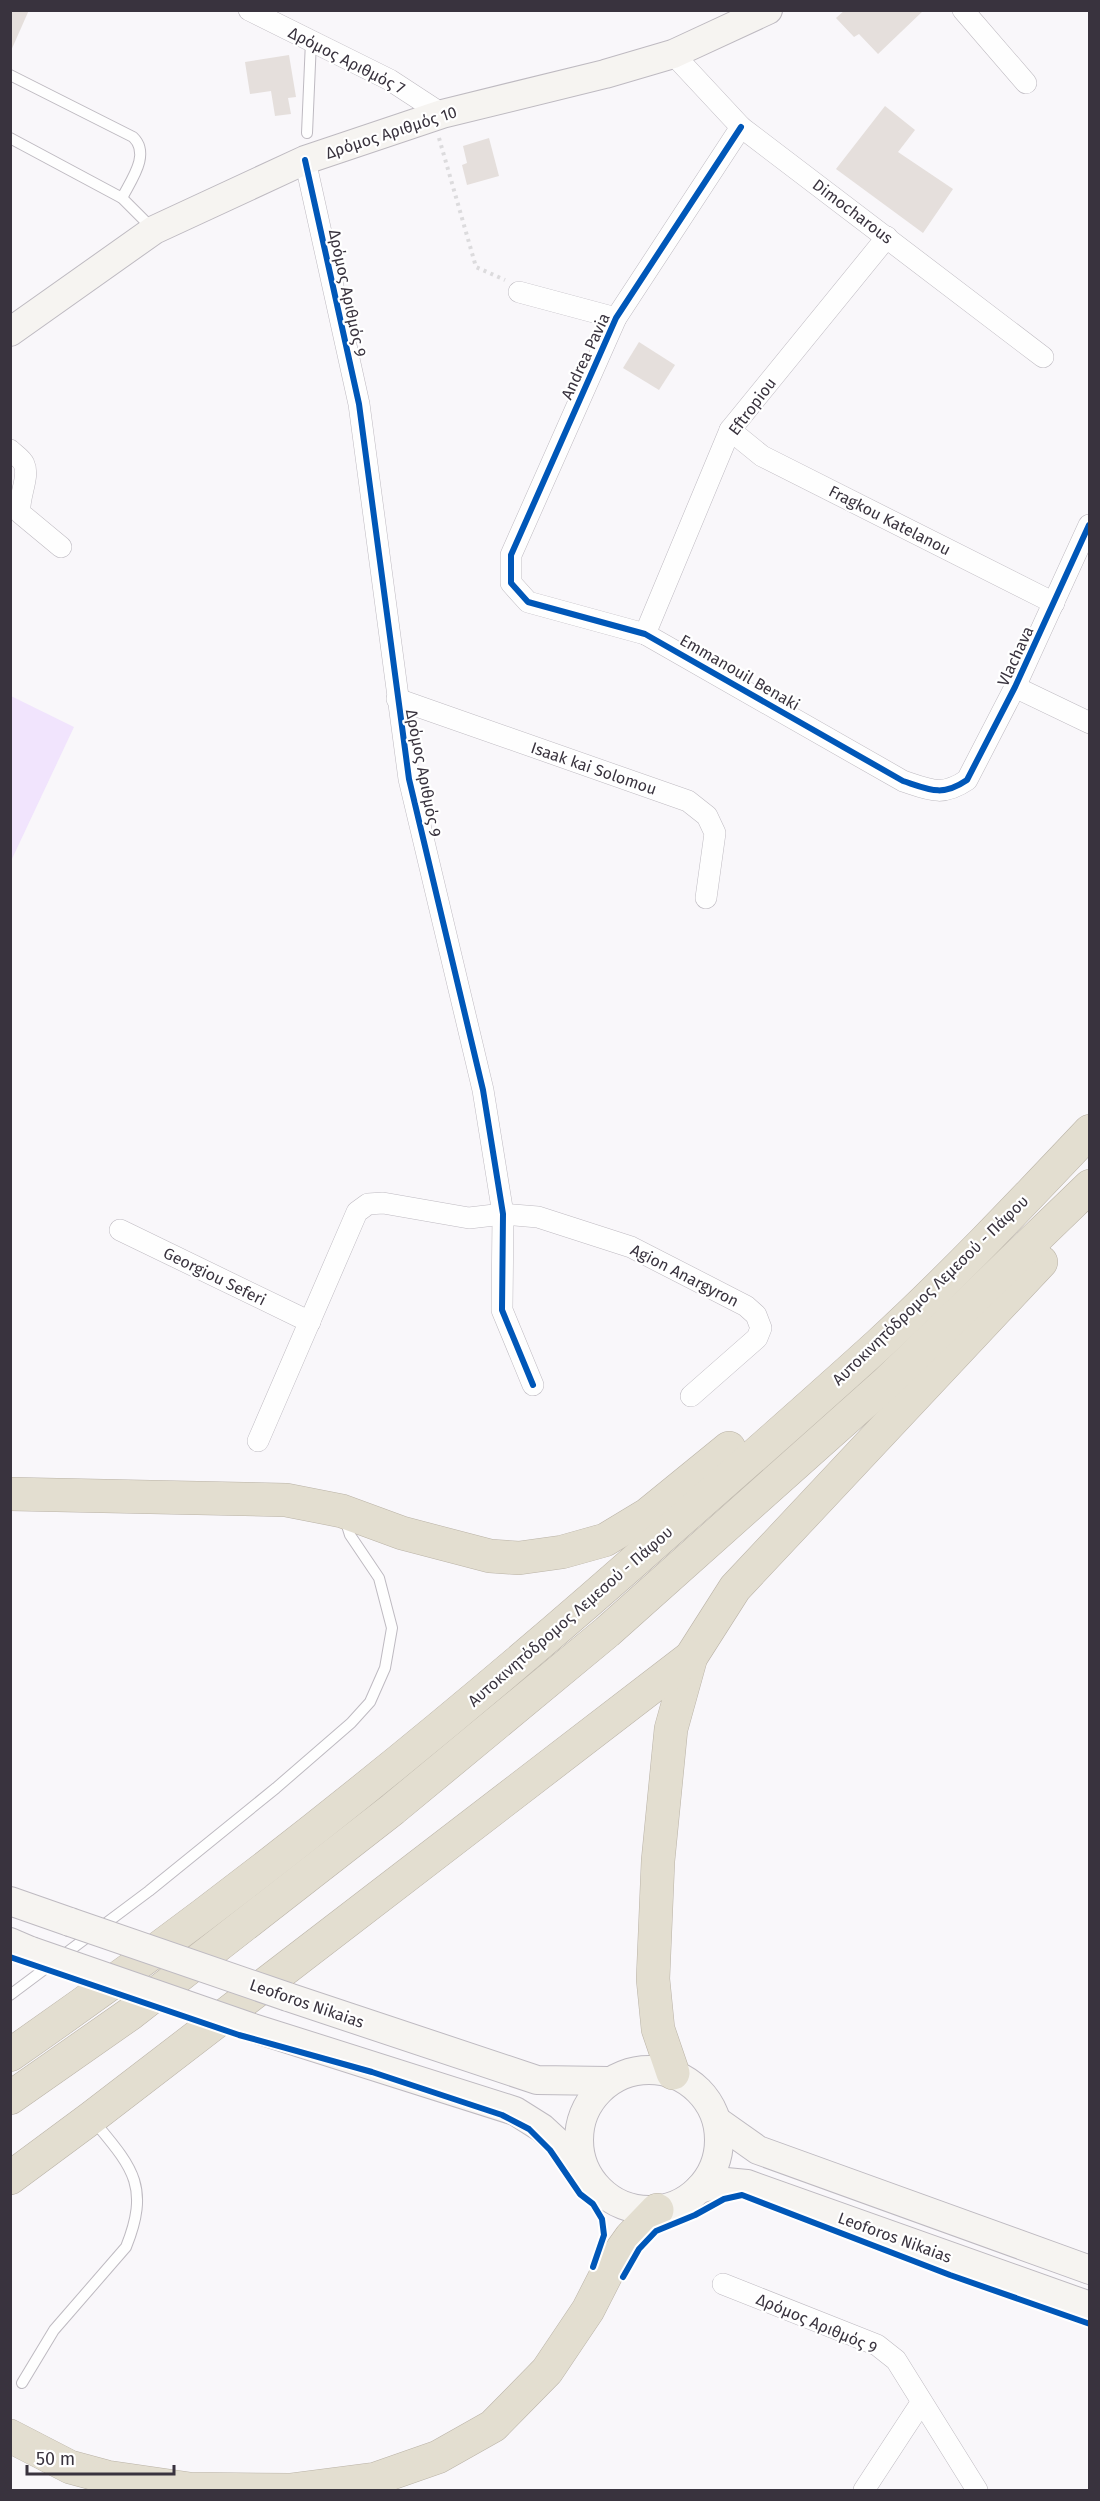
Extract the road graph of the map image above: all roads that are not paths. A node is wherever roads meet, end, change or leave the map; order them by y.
1 (249, 10) edge
2 (768, 10) edge
3 (963, 10) edge
4 (311, 41) junction
5 (673, 54) junction
6 (10, 75) edge
7 (1026, 82) dead end
8 (438, 115) junction
9 (741, 126) junction
10 (10, 138) edge
11 (306, 147) junction
12 (122, 198) junction
13 (154, 230) junction
14 (887, 237) junction
15 (519, 292) road end
16 (616, 318) junction
17 (10, 332) edge
18 (1042, 357) dead end
19 (730, 430) junction
20 (10, 450) edge
21 (1089, 525) edge
22 (61, 547) dead end
23 (511, 583) joint
24 (1054, 603) junction
25 (645, 633) junction
26 (1015, 687) junction
27 (397, 699) junction
28 (1089, 723) edge
29 (953, 790) joint
30 (706, 898) dead end
31 (1089, 1124) edge
32 (1089, 1131) edge
33 (1089, 1186) edge
34 (1089, 1206) edge
35 (503, 1214) junction
36 (120, 1230) dead end
37 (310, 1322) junction
38 (533, 1385) dead end
39 (691, 1396) dead end
40 (258, 1441) dead end
41 (10, 1494) edge
42 (342, 1511) junction
43 (691, 1657) junction
44 (10, 1901) edge
45 (21, 1946) edge
46 (10, 1995) edge
47 (10, 2055) edge
48 (673, 2073) junction
49 (608, 2081) junction
50 (10, 2098) edge
51 (91, 2118) junction
52 (717, 2121) junction
53 (581, 2164) junction
54 (10, 2178) edge
55 (699, 2189) junction
56 (657, 2210) junction
57 (1089, 2270) edge
58 (723, 2284) dead end
59 (1089, 2306) edge
60 (22, 2383) dead end
61 (921, 2403) junction
62 (10, 2436) edge
63 (864, 2490) edge
64 (977, 2490) edge

1 - 4 street, Δρόμος Αριθμός 7
2 - 5 main road, Δρόμος Αριθμός 10
3 - 7 street
4 - 8 street, Δρόμος Αριθμός 7
4 - 11 lane
5 - 8 main road, Δρόμος Αριθμός 10
5 - 9 street, Dimocharous
6 - 12 lane
8 - 11 main road, Δρόμος Αριθμός 10
9 - 14 street, Dimocharous
9 - 16 street, Andrea Pavia
10 - 12 lane
11 - 13 main road, Δρόμος Αριθμός 10
11 - 27 street, Δρόμος Αριθμός 9
12 - 13 lane
13 - 17 main road, Δρόμος Αριθμός 10
14 - 18 street, Dimocharous
14 - 19 street, Eftropiou
15 - 16 street
16 - 23 street, Andrea Pavia
19 - 24 street, Fragkou Katelanou
19 - 25 street, Eftropiou
20 - 22 street
21 - 24 street, Vlachava
23 - 25 street, Emmanouil Benaki
24 - 26 street, Vlachava
25 - 29 street, Emmanouil Benaki
26 - 28 street
26 - 29 street, Vlachava
27 - 30 street, Isaak kai Solomou
27 - 35 street, Δρόμος Αριθμός 9
31 - 42 highway
32 - 47 highway, Αυτοκινητόδρομος Λεμεσού - Πάφου
33 - 50 highway, Αυτοκινητόδρομος Λεμεσού - Πάφου
34 - 43 highway
35 - 37 street
35 - 38 street, Δρόμος Αριθμός 9
35 - 39 street, Agion Anargyron
36 - 37 street, Georgiou Seferi
37 - 40 street
41 - 42 highway
42 - 46 lane
43 - 48 highway
43 - 51 highway
44 - 49 main road, Leoforos Nikaias, bridge
45 - 53 main road, bridge
48 - 49 main road
48 - 52 main road
49 - 53 main road
51 - 54 highway
51 - 60 lane
52 - 55 main road
52 - 57 main road, Leoforos Nikaias
53 - 56 main road
55 - 56 main road
55 - 59 main road, Leoforos Nikaias
56 - 62 highway
58 - 61 street, Δρόμος Αριθμός 9
61 - 63 street
61 - 64 street, Δρόμος Αριθμός 9

